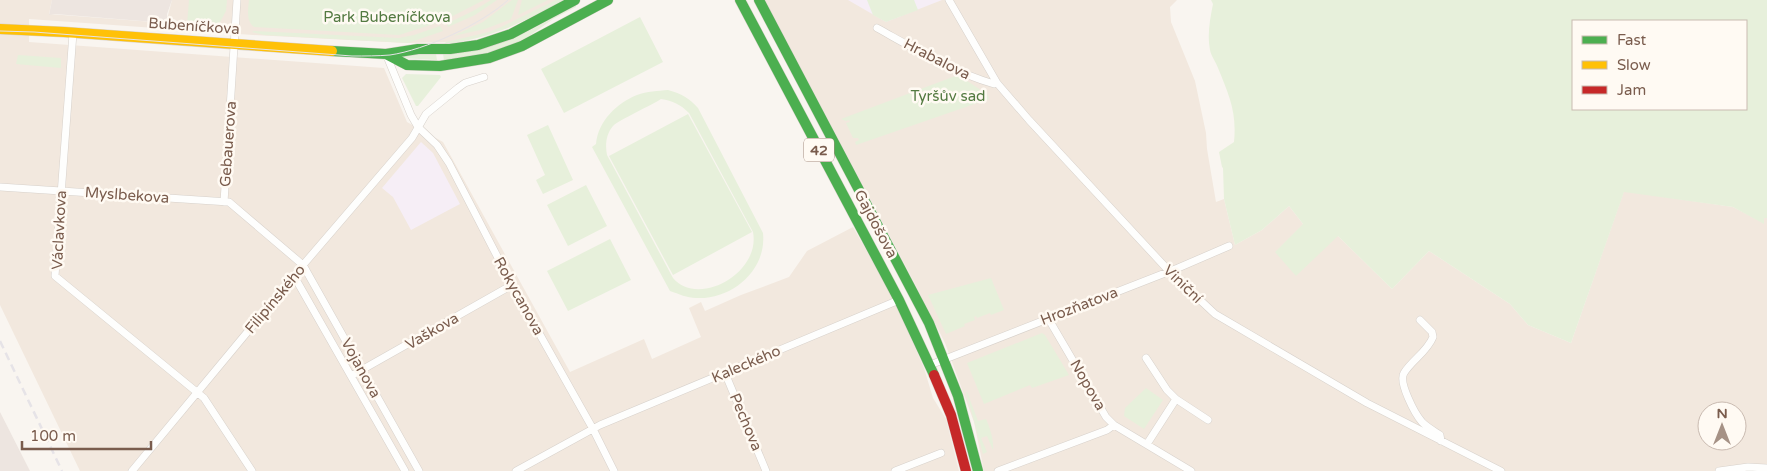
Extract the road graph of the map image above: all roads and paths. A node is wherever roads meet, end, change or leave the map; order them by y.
1 (237, 0) edge
2 (575, 0) edge
3 (608, 0) edge
4 (740, 0) edge
5 (759, 0) edge
6 (949, 0) edge
7 (878, 28) dead end
8 (0, 29) edge
9 (73, 33) junction
10 (234, 45) junction
11 (386, 54) junction
12 (484, 77) dead end
13 (997, 82) junction
14 (418, 126) junction
15 (0, 187) edge
16 (61, 190) junction
17 (224, 202) junction
18 (1228, 246) dead end
19 (303, 265) junction
20 (1169, 271) junction
21 (294, 276) junction
22 (512, 285) junction
23 (899, 300) junction
24 (1048, 318) junction
25 (1420, 320) dead end
26 (1146, 358) dead end
27 (945, 359) junction
28 (930, 365) junction
29 (362, 370) junction
30 (725, 373) junction
31 (351, 376) junction
32 (196, 392) junction
33 (1176, 399) junction
34 (1208, 420) dead end
35 (1114, 425) junction
36 (593, 429) junction
37 (1441, 441) junction
38 (1147, 444) junction
39 (941, 453) dead end
40 (1767, 468) edge
41 (132, 471) edge
42 (252, 471) edge
43 (405, 471) edge
44 (419, 471) edge
45 (516, 471) edge
46 (614, 471) edge
47 (766, 471) edge
48 (894, 471) edge
49 (966, 471) edge
50 (978, 471) edge
51 (998, 471) edge
52 (1191, 471) edge
53 (1502, 471) edge
54 (1723, 471) edge

1 - 10 street, Gebauerova
2 - 11 main road, Bubeníčkova
3 - 11 main road, Bubeníčkova
4 - 23 main road, Gajdošova / 42
5 - 27 main road, Gajdošova / 42
6 - 13 street, Viniční
7 - 13 street, Hrabalova
8 - 9 main road, Bubeníčkova
9 - 10 main road, Bubeníčkova
9 - 16 street, Václavkova
10 - 11 main road, Bubeníčkova
10 - 17 street, Gebauerova
11 - 14 street
12 - 14 street
13 - 20 street, Viniční
14 - 19 street, Filipínského
14 - 22 street, Rokycanova
15 - 16 street, Myslbekova
16 - 17 street, Myslbekova
16 - 32 street, Václavkova
17 - 19 street, Gebauerova
18 - 20 street, Hrozňatova
19 - 21 street, Filipínského
19 - 29 street, Vojanova
20 - 24 street, Hrozňatova
20 - 37 street, Viniční
21 - 31 street, Vojanova
21 - 32 street, Filipínského
22 - 29 street, Vaškova
22 - 36 street, Rokycanova
23 - 28 main road, Gajdošova / 42
23 - 30 street, Kaleckého
24 - 27 street, Hrozňatova
24 - 35 street, Nopova
25 - 37 street
26 - 33 street
27 - 28 street, Hrozňatova
27 - 50 main road, Gajdošova / 42
28 - 49 main road, Gajdošova / 42
29 - 31 street, Vaškova
29 - 44 street, Vojanova
30 - 36 street, Kaleckého
30 - 47 street, Pechova
31 - 43 street, Vojanova
32 - 41 street, Filipínského
32 - 42 street
33 - 34 street
33 - 38 street
35 - 38 street, Nopova
35 - 51 street
36 - 45 street, Kaleckého
36 - 46 street, Rokycanova
37 - 53 street, Viniční
38 - 52 street, Nopova
39 - 48 street
40 - 54 street

